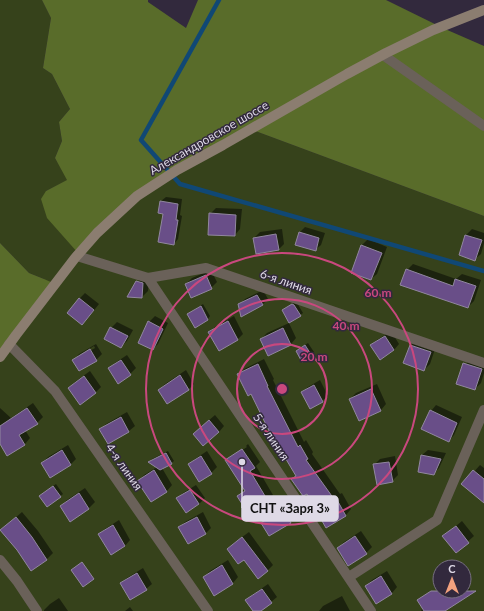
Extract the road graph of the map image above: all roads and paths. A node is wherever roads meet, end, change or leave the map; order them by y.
1 (484, 10) edge
2 (383, 55) junction
3 (484, 126) edge
4 (77, 256) junction
5 (148, 278) junction
6 (9, 344) junction
7 (0, 357) edge
8 (484, 363) edge
9 (484, 410) edge
10 (0, 560) edge
11 (349, 577) junction
12 (37, 611) edge
13 (208, 611) edge
14 (371, 611) edge

1 - 2 street, Александровское шоссе
2 - 3 street
2 - 4 street, Александровское шоссе
4 - 5 street, 6-я линия
4 - 6 street, Александровское шоссе
5 - 8 street, 6-я линия
5 - 11 street, 5-я линия
6 - 7 street, Александровское шоссе
6 - 13 street, 4-я линия
9 - 11 street
10 - 12 street
11 - 14 street, 5-я линия

